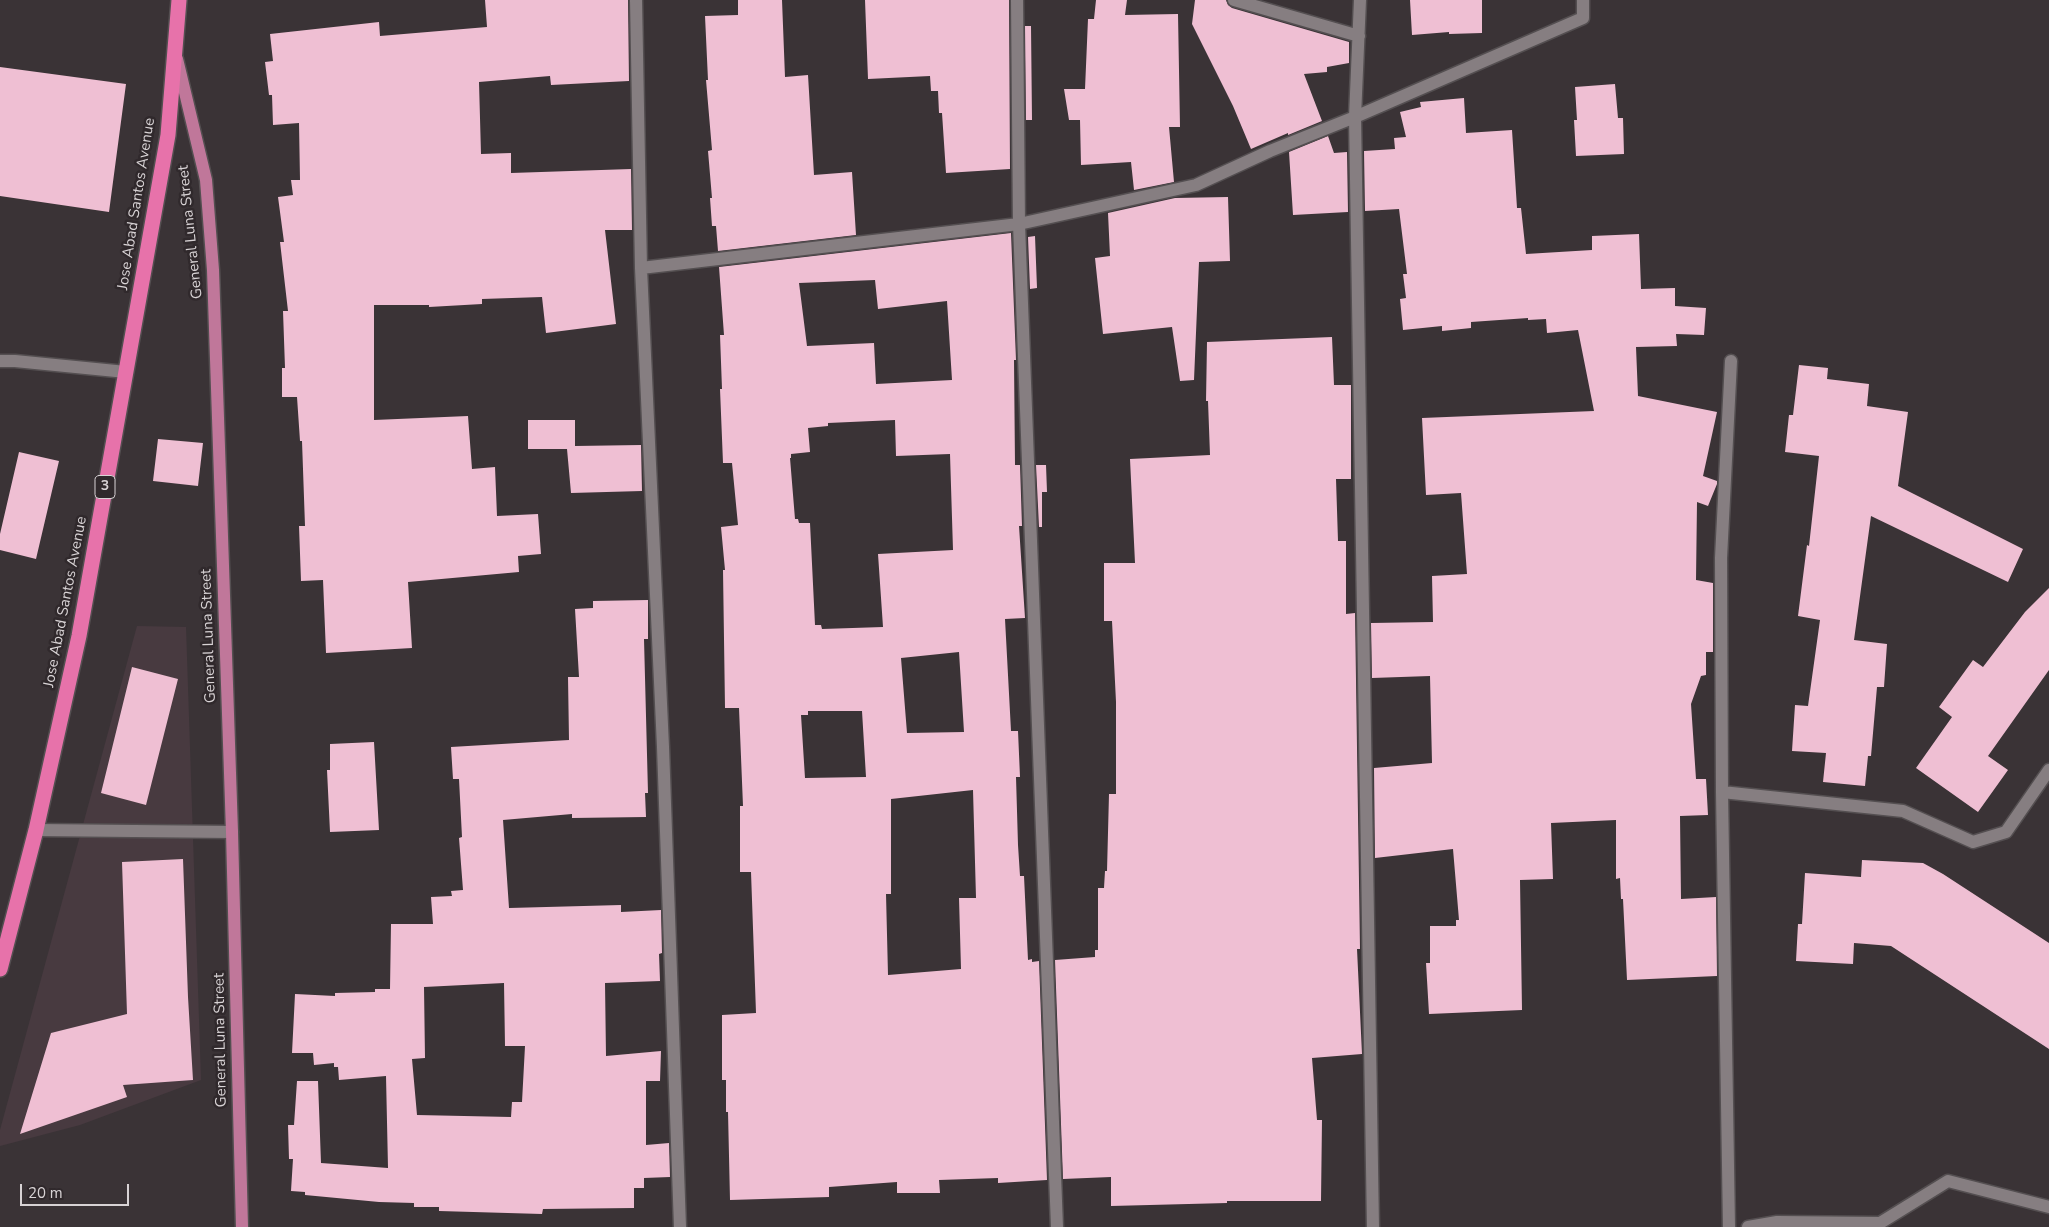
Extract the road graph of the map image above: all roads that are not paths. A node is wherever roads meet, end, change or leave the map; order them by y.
1 (179, 0) edge
2 (636, 0) edge
3 (1017, 0) edge
4 (1234, 0) edge
5 (1360, 0) edge
6 (1583, 0) edge
7 (1359, 36) junction
8 (174, 47) junction
9 (1355, 117) junction
10 (1019, 224) junction
11 (641, 268) junction
12 (1731, 361) dead end
13 (0, 362) edge
14 (126, 372) junction
15 (2049, 770) edge
16 (1722, 792) junction
17 (36, 830) junction
18 (232, 832) junction
19 (0, 969) edge
20 (2049, 1207) edge
21 (242, 1227) edge
22 (680, 1227) edge
23 (1057, 1227) edge
24 (1373, 1227) edge
25 (1729, 1227) edge
26 (1748, 1227) edge

1 - 8 highway, Jose Abad Santos Avenue / 3
2 - 11 street
3 - 10 street
4 - 7 street
5 - 7 street
6 - 9 street
7 - 9 street
8 - 14 highway, Jose Abad Santos Avenue / 3
8 - 18 main road, General Luna Street
9 - 10 street
9 - 24 street
10 - 11 street
10 - 23 street
11 - 22 street
12 - 16 street
13 - 14 street
14 - 17 highway, Jose Abad Santos Avenue / 3
15 - 16 street
16 - 25 street
17 - 18 street
17 - 19 highway, Jose Abad Santos Avenue / 3
18 - 21 main road, General Luna Street
20 - 26 street

